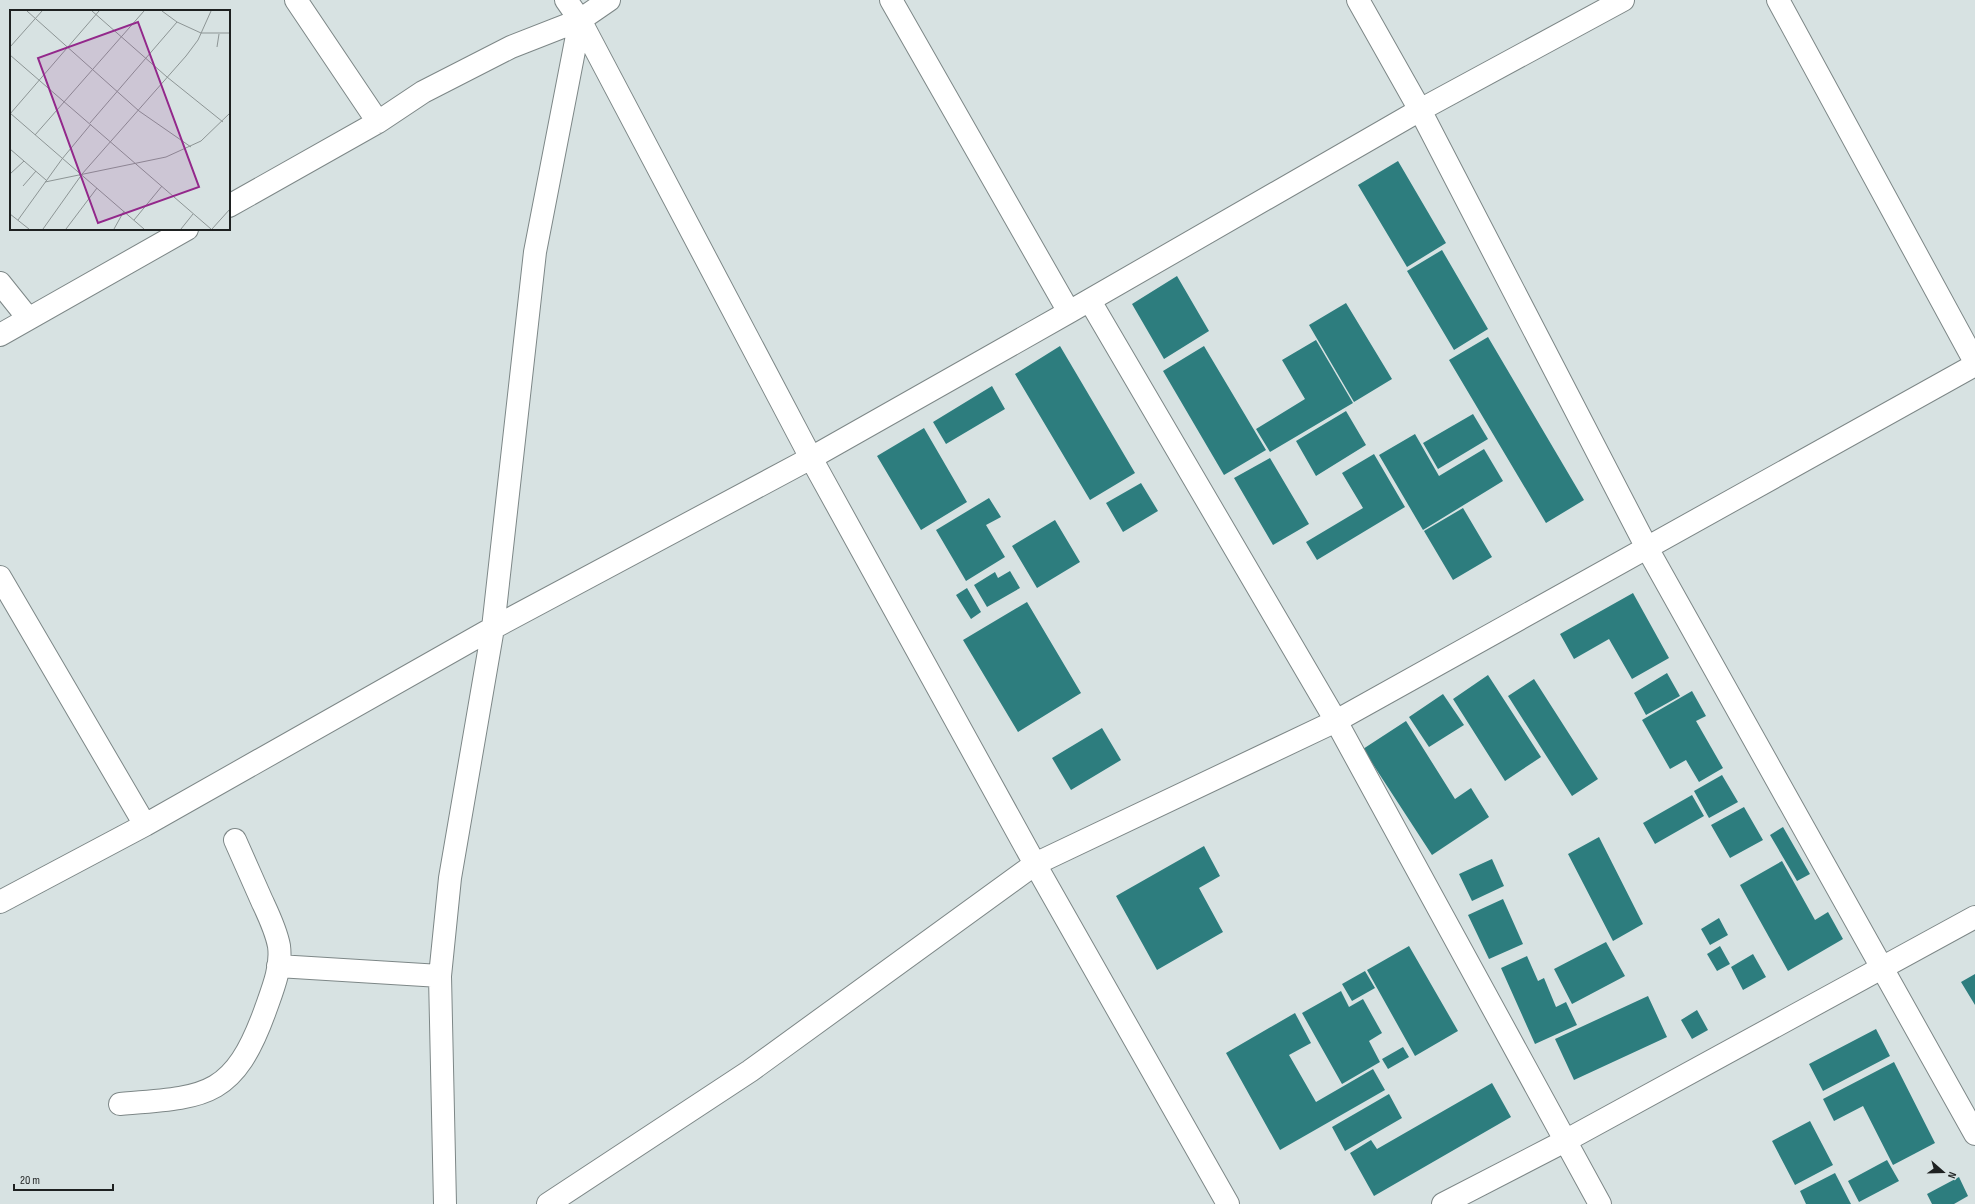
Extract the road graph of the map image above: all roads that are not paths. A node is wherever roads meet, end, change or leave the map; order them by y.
1 (296, 0) edge
2 (566, 0) edge
3 (608, 0) edge
4 (891, 0) edge
5 (1358, 0) edge
6 (1623, 0) edge
7 (1778, 0) edge
8 (580, 20) junction
9 (1420, 110) junction
10 (378, 122) junction
11 (230, 205) edge
12 (185, 230) edge
13 (0, 283) edge
14 (1090, 301) junction
15 (1069, 312) junction
16 (28, 318) junction
17 (0, 335) edge
18 (1975, 364) edge
19 (811, 458) junction
20 (1647, 548) junction
21 (0, 576) edge
22 (493, 628) junction
23 (1336, 721) junction
24 (145, 825) junction
25 (235, 840) dead end
26 (1036, 864) junction
27 (0, 902) edge
28 (1975, 917) edge
29 (278, 966) junction
30 (1884, 968) junction
31 (440, 976) junction
32 (120, 1104) dead end
33 (1975, 1134) edge
34 (1565, 1141) junction
35 (445, 1204) edge
36 (548, 1204) edge
37 (1228, 1204) edge
38 (1443, 1204) edge
39 (1600, 1204) edge

1 - 10 street
2 - 8 street
3 - 8 street
4 - 15 street
5 - 9 street
6 - 9 street
7 - 18 street
8 - 10 street
8 - 19 street
8 - 22 street
9 - 14 street
9 - 20 street
10 - 11 street
12 - 16 street
13 - 16 street
14 - 15 street
14 - 23 street
15 - 19 street
16 - 17 street
18 - 20 street
19 - 22 street
19 - 26 street
20 - 23 street
20 - 30 street
21 - 24 street
22 - 24 street
22 - 31 street
23 - 26 street
23 - 34 street
24 - 27 street
25 - 29 street
26 - 36 street
26 - 37 street
28 - 30 street
29 - 31 street
29 - 32 street
30 - 33 street
30 - 34 street
31 - 35 street
34 - 38 street
34 - 39 street

